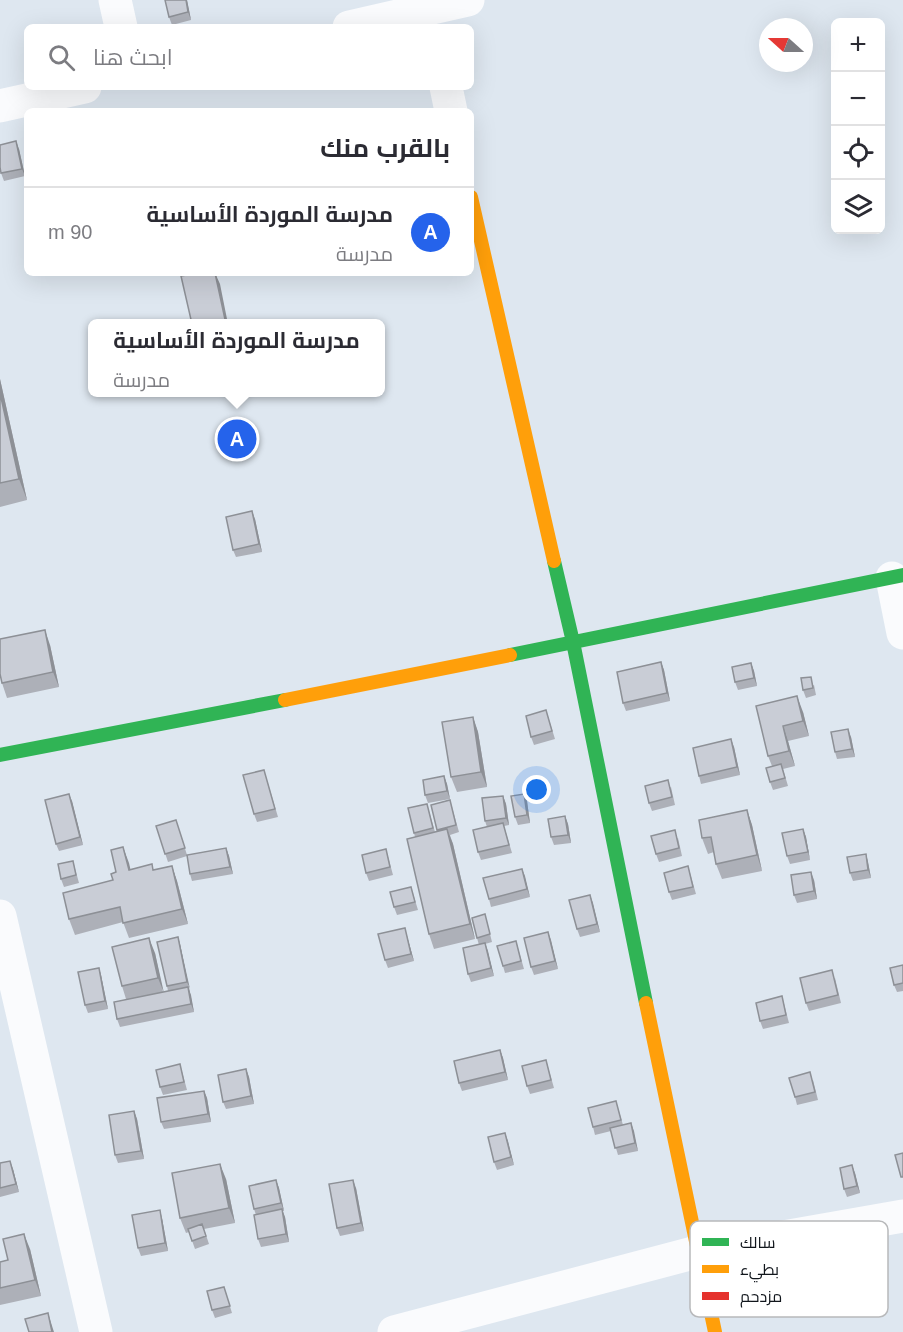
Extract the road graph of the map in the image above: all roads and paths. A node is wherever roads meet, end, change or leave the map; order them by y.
1 (115, 0) edge
2 (468, 0) edge
3 (428, 12) edge
4 (120, 24) edge
5 (365, 24) edge
6 (72, 90) edge
7 (447, 90) edge
8 (0, 106) edge
9 (450, 108) edge
10 (474, 210) edge
11 (897, 576) edge
12 (903, 633) edge
13 (573, 642) junction
14 (0, 754) edge
15 (0, 916) edge
16 (903, 1216) edge
17 (691, 1221) edge
18 (874, 1221) edge
19 (690, 1254) edge
20 (712, 1317) edge
21 (96, 1332) edge
22 (394, 1332) edge
23 (716, 1332) edge

1 - 4 street
2 - 3 street
3 - 5 street
6 - 8 street
7 - 9 street
10 - 13 street
11 - 12 street
11 - 13 street
13 - 14 street
13 - 17 street
15 - 21 street
16 - 18 street
19 - 22 street
20 - 23 street

